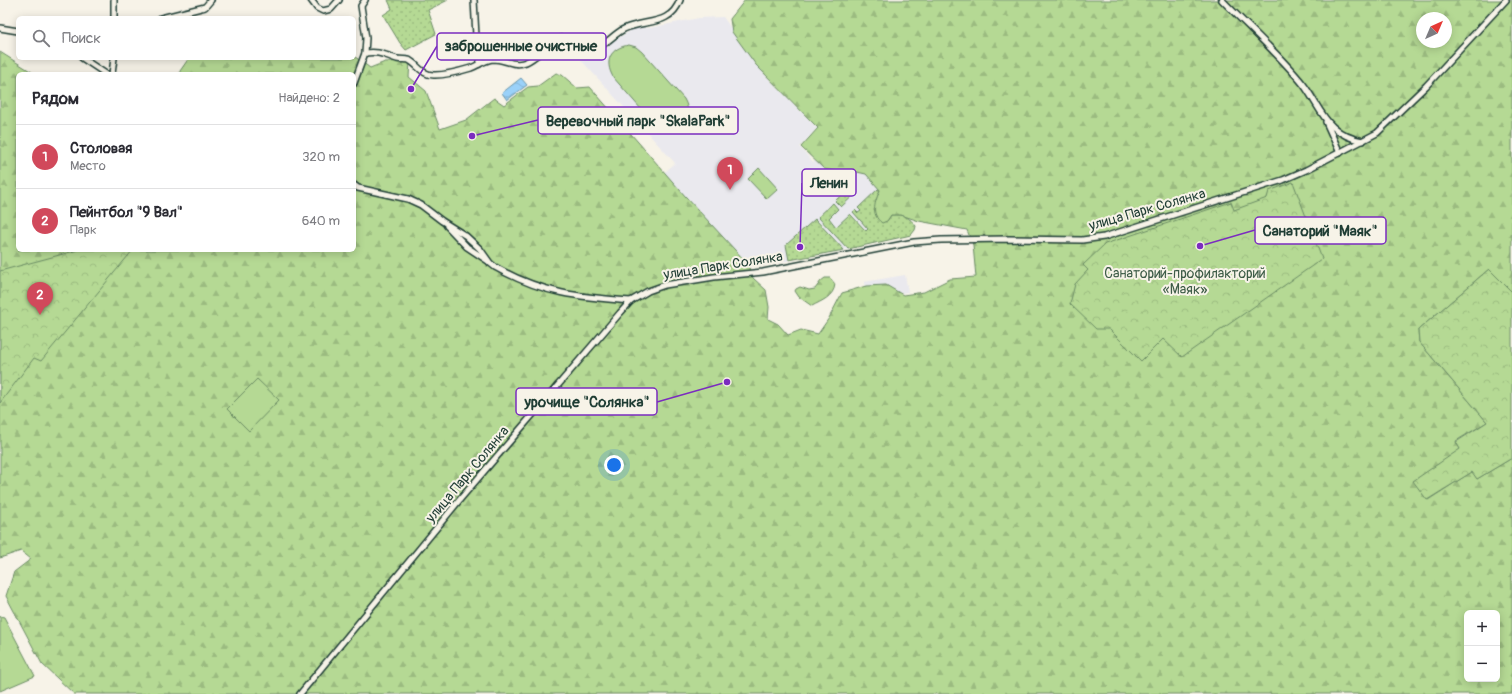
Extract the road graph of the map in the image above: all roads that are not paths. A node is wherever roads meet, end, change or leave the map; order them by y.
1 (114, 0) edge
2 (211, 0) edge
3 (311, 0) edge
4 (340, 0) edge
5 (365, 0) edge
6 (474, 0) edge
7 (680, 0) edge
8 (1222, 0) edge
9 (1506, 0) edge
10 (114, 16) edge
11 (169, 16) edge
12 (0, 28) edge
13 (16, 31) edge
14 (365, 53) junction
15 (85, 60) edge
16 (114, 60) edge
17 (479, 64) junction
18 (103, 72) edge
19 (112, 72) edge
20 (356, 78) edge
21 (1324, 118) junction
22 (1363, 141) junction
23 (1340, 153) junction
24 (356, 186) edge
25 (631, 301) junction
26 (300, 694) edge

1 - 10 street
2 - 11 street
3 - 4 street
5 - 14 street
6 - 17 street
7 - 17 street
8 - 21 street
9 - 22 street, улица Парк Солянка
12 - 13 street
14 - 17 street
14 - 20 street
15 - 18 street
16 - 19 street
21 - 22 street
21 - 23 street
22 - 23 street, улица Парк Солянка
23 - 25 street, улица Парк Солянка
24 - 25 street
25 - 26 street, улица Парк Солянка

